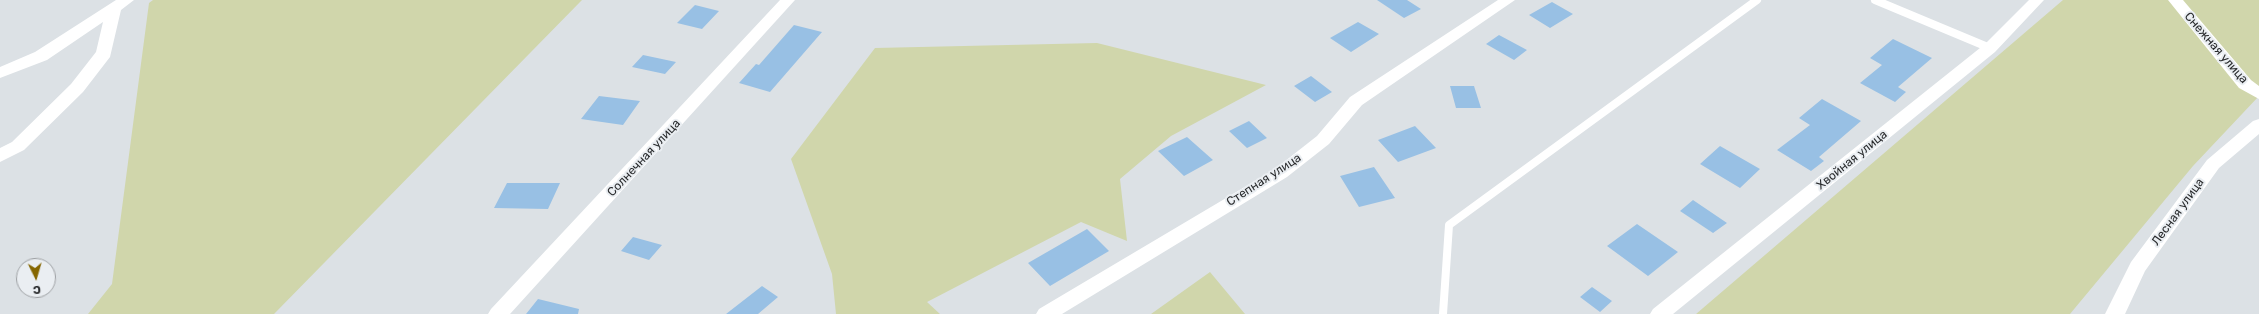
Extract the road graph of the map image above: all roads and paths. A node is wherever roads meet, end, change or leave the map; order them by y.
1 (788, 0) edge
2 (1508, 0) edge
3 (1757, 0) edge
4 (1875, 0) edge
5 (2037, 0) edge
6 (2175, 0) edge
7 (121, 4) edge
8 (1990, 48) junction
9 (0, 73) edge
10 (2259, 94) edge
11 (2259, 125) edge
12 (0, 156) edge
13 (498, 314) edge
14 (1046, 314) edge
15 (1443, 314) edge
16 (1660, 314) edge
17 (2115, 314) edge

1 - 13 street, Солнечная улица
2 - 14 street, Степная улица
3 - 15 lane
4 - 8 lane
5 - 8 street, Хвойная улица
6 - 10 street, Снежная улица
7 - 9 street
7 - 12 street
8 - 16 street, Хвойная улица
11 - 17 street, Лесная улица

